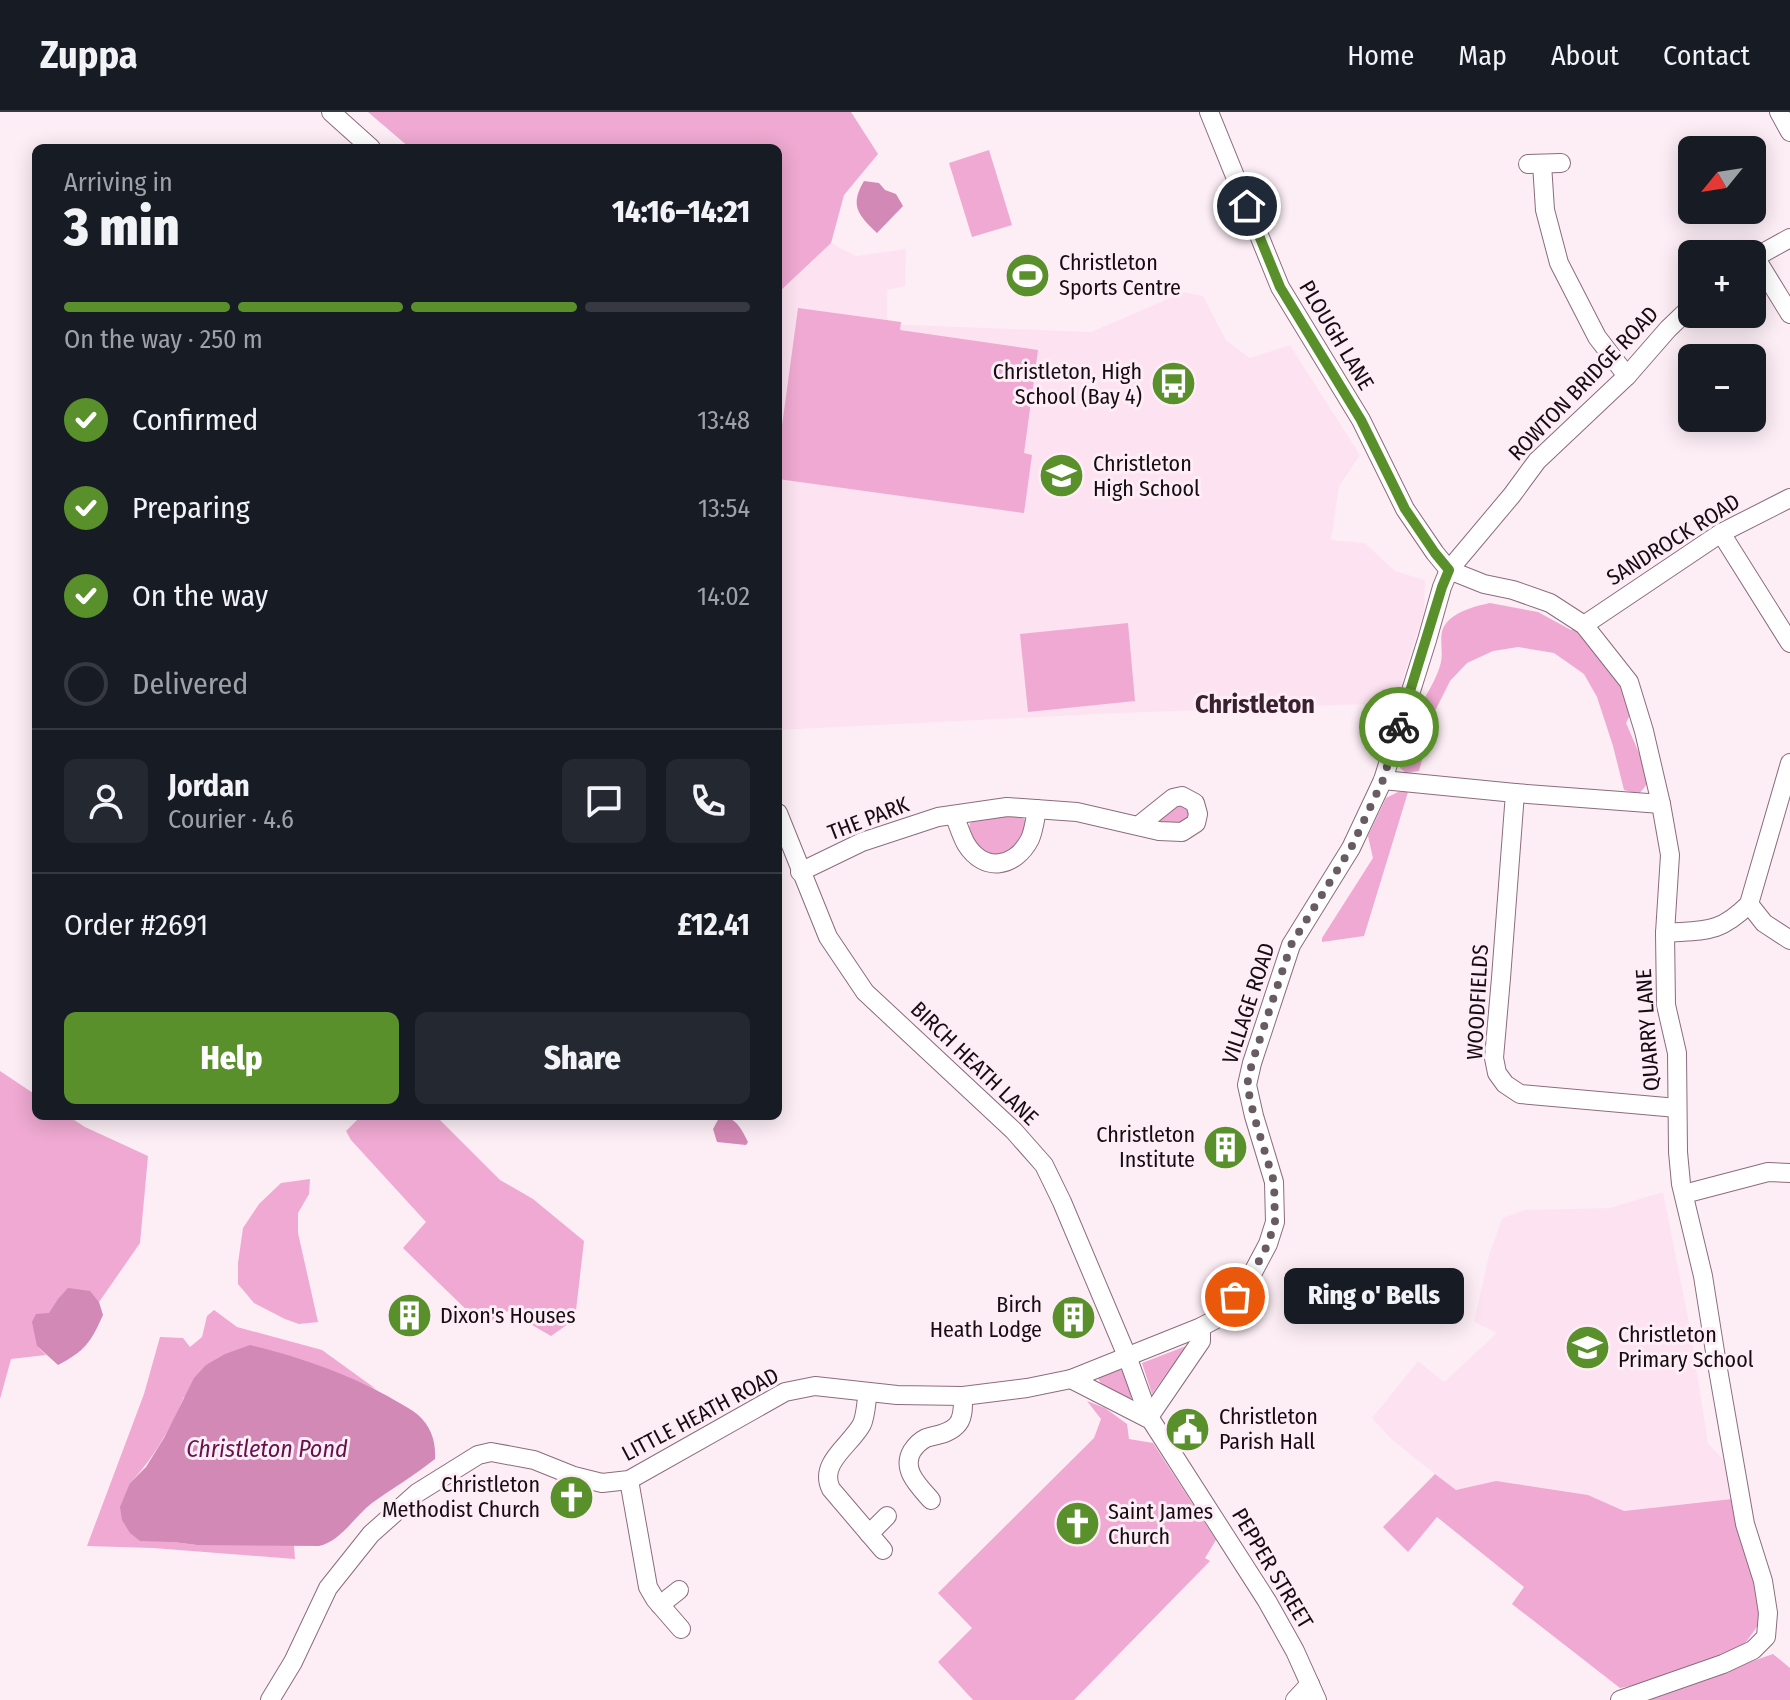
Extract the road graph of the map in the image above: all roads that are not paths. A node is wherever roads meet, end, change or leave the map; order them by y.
1 (331, 112) edge
2 (1209, 112) edge
3 (1779, 112) edge
4 (1790, 132) edge
5 (367, 144) edge
6 (1561, 163) dead end
7 (1790, 238) edge
8 (1766, 251) edge
9 (1766, 278) edge
10 (1790, 314) edge
11 (1678, 319) edge
12 (1627, 376) junction
13 (1790, 498) edge
14 (1721, 533) junction
15 (1449, 570) junction
16 (1584, 625) junction
17 (1790, 643) edge
18 (1790, 763) edge
19 (1383, 780) junction
20 (1515, 793) junction
21 (1661, 804) junction
22 (1037, 809) junction
23 (954, 815) junction
24 (782, 824) edge
25 (1138, 826) dead end
26 (800, 872) junction
27 (1749, 904) junction
28 (1665, 933) junction
29 (1790, 940) edge
30 (1677, 1108) junction
31 (1790, 1173) edge
32 (1684, 1194) junction
33 (1201, 1327) junction
34 (1127, 1356) junction
35 (1071, 1379) junction
36 (868, 1392) junction
37 (963, 1396) junction
38 (1150, 1419) junction
39 (629, 1480) junction
40 (931, 1500) dead end
41 (887, 1516) dead end
42 (869, 1534) junction
43 (883, 1550) dead end
44 (679, 1590) dead end
45 (660, 1605) junction
46 (681, 1629) dead end
47 (1314, 1692) edge
48 (270, 1700) edge
49 (1295, 1700) edge
50 (1620, 1700) edge

1 - 5 street
2 - 15 street, PLOUGH LANE
3 - 4 street
6 - 12 street
7 - 8 street
9 - 10 street
11 - 12 street, ROWTON BRIDGE ROAD
12 - 15 street, ROWTON BRIDGE ROAD
13 - 14 street, SANDROCK ROAD
14 - 16 street, SANDROCK ROAD
14 - 17 street
15 - 16 street, QUARRY LANE
15 - 19 street, VILLAGE ROAD
16 - 21 street, QUARRY LANE
18 - 27 street
19 - 20 street
19 - 33 street, VILLAGE ROAD
20 - 21 street
20 - 30 street, WOODFIELDS
21 - 28 street, QUARRY LANE
22 - 23 street, THE PARK
22 - 23 street
22 - 25 street, THE PARK
23 - 26 street, THE PARK
24 - 26 street, BIRCH HEATH LANE
26 - 34 street, BIRCH HEATH LANE
27 - 28 street
27 - 29 street
28 - 30 street, QUARRY LANE
30 - 32 street, QUARRY LANE
31 - 32 street
32 - 50 street, QUARRY LANE
33 - 34 street, VILLAGE ROAD
33 - 38 street
34 - 35 street, LITTLE HEATH ROAD
34 - 38 street, PEPPER STREET
35 - 37 street, LITTLE HEATH ROAD
35 - 38 street
36 - 37 street, LITTLE HEATH ROAD
36 - 39 street, LITTLE HEATH ROAD
36 - 42 street
37 - 40 street
38 - 47 street, PEPPER STREET
39 - 45 street
39 - 48 street, LITTLE HEATH ROAD
41 - 42 street
42 - 43 street
44 - 45 street
45 - 46 street
47 - 49 street

